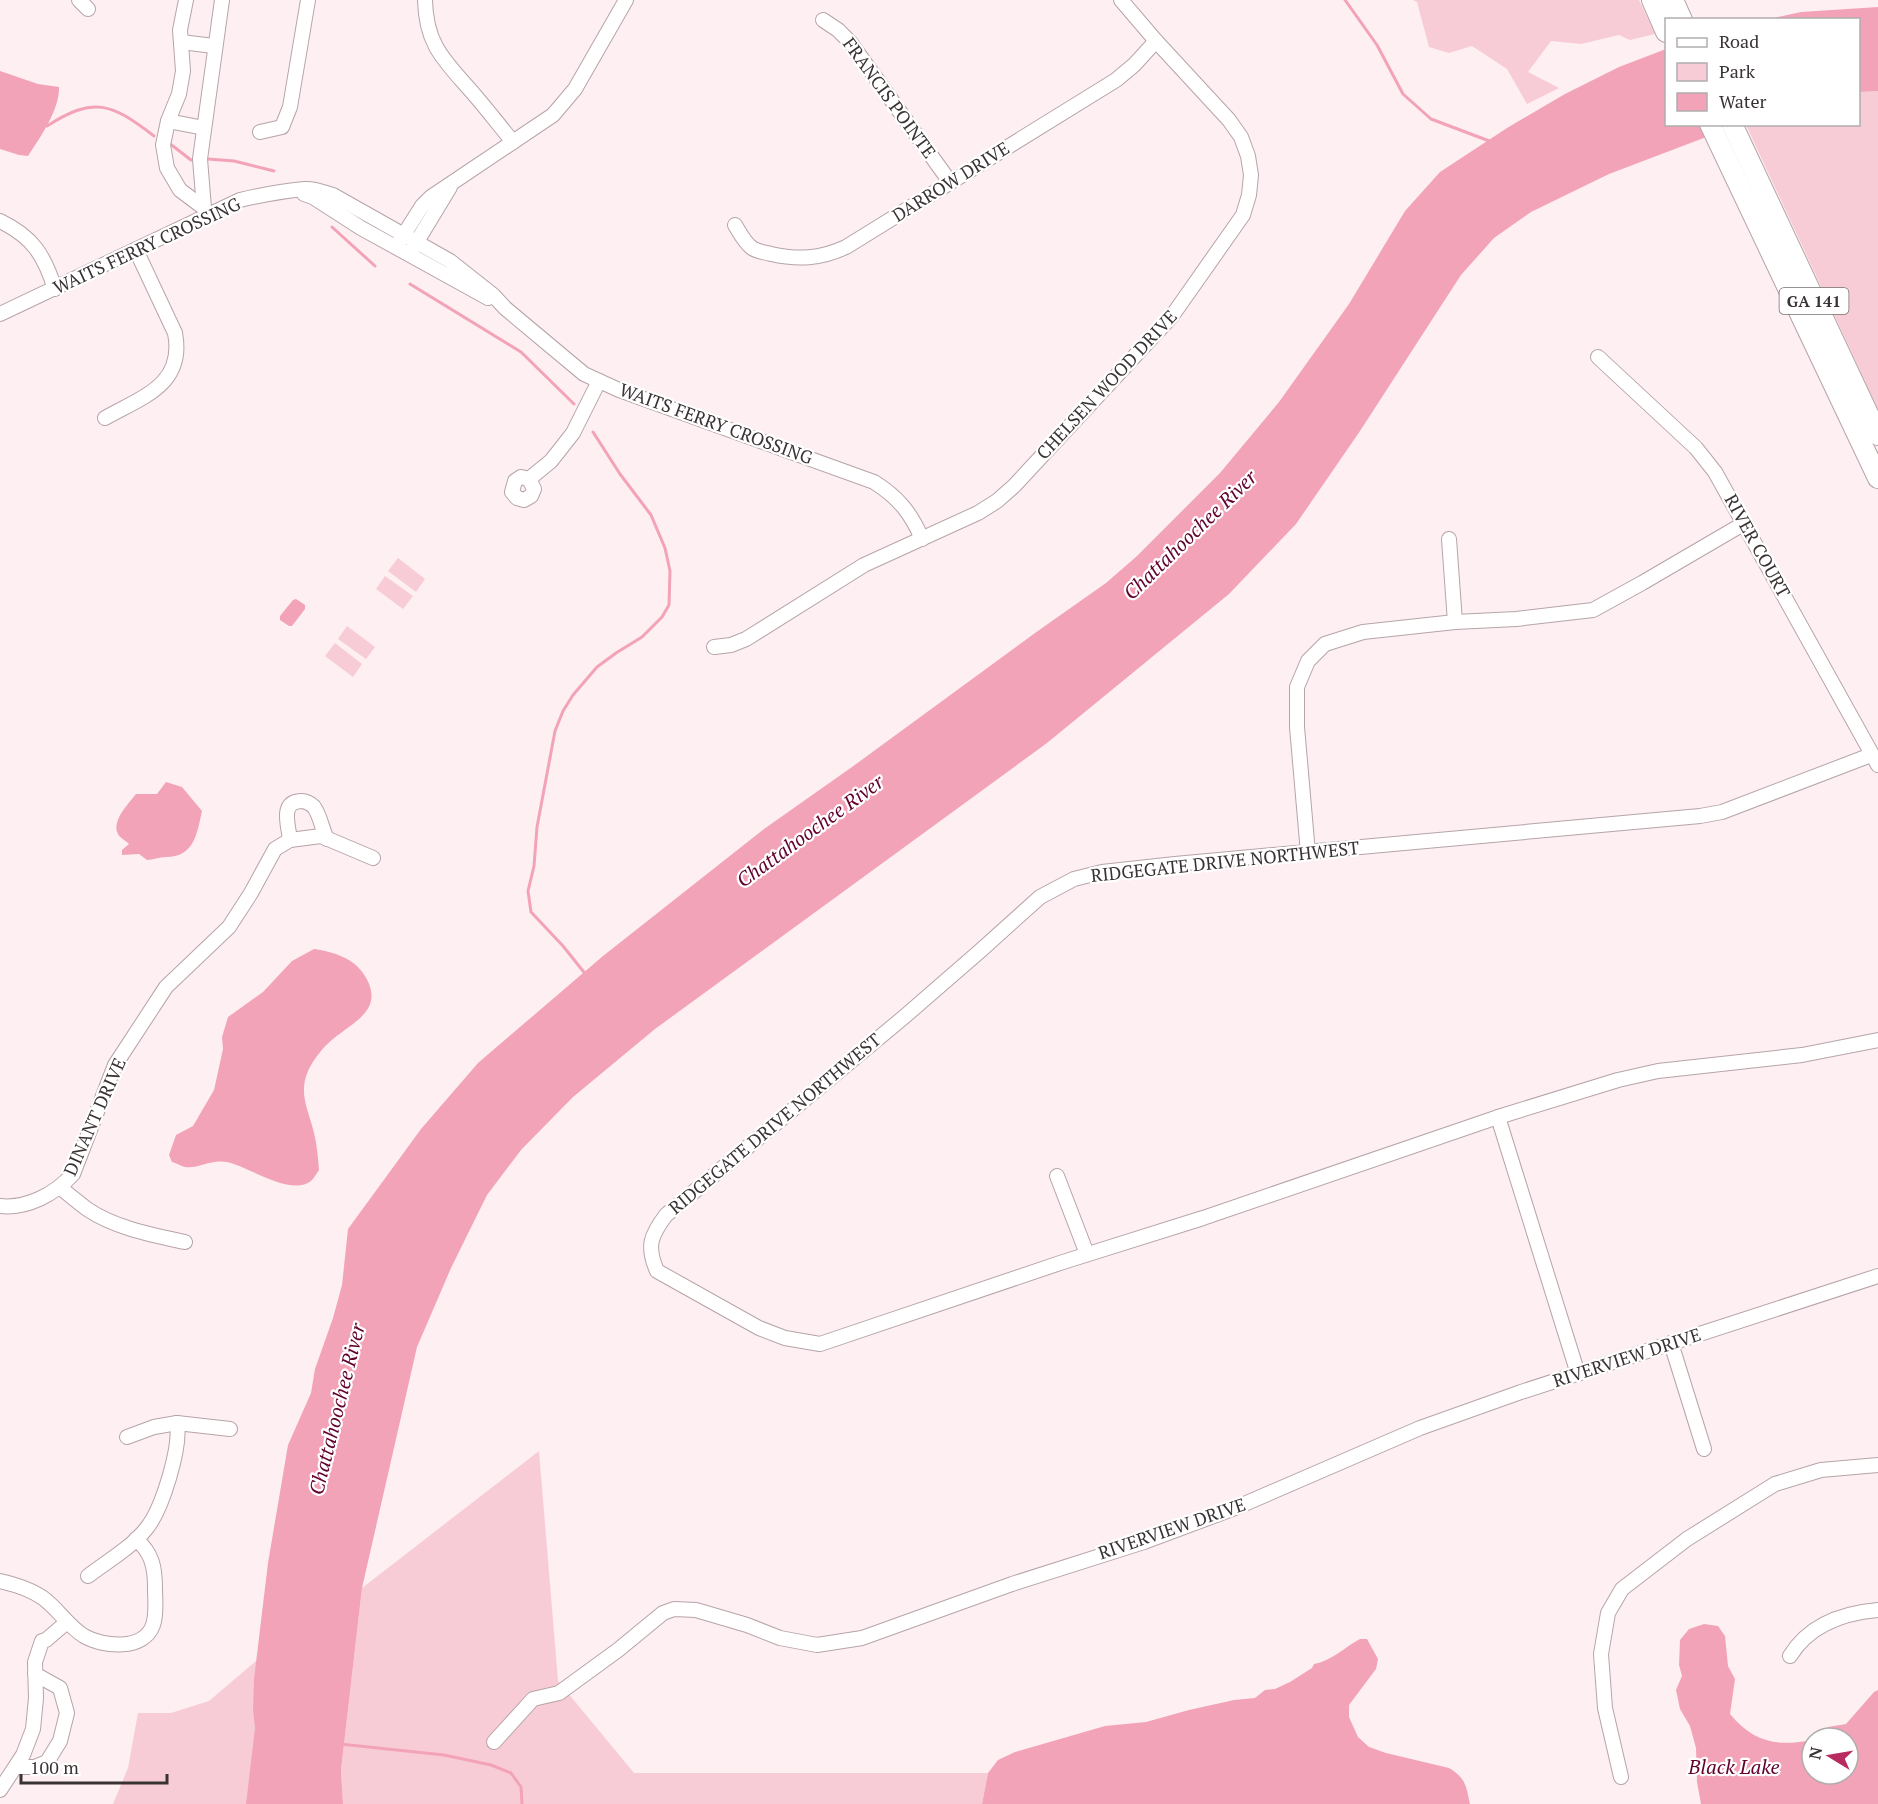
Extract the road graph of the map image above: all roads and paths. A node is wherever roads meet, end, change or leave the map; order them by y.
1 (186, 0) edge
2 (222, 0) edge
3 (308, 0) edge
4 (425, 0) edge
5 (626, 0) edge
6 (1121, 0) edge
7 (823, 20) dead end
8 (1156, 41) junction
9 (181, 42) junction
10 (214, 46) junction
11 (168, 121) junction
12 (1711, 126) edge
13 (1733, 126) edge
14 (204, 128) junction
15 (260, 132) dead end
16 (513, 142) junction
17 (453, 183) junction
18 (950, 183) junction
19 (297, 191) junction
20 (205, 211) junction
21 (0, 221) edge
22 (735, 225) dead end
23 (404, 234) junction
24 (416, 242) junction
25 (396, 247) junction
26 (136, 250) junction
27 (410, 255) junction
28 (55, 289) junction
29 (505, 308) junction
30 (0, 315) edge
31 (1598, 357) dead end
32 (599, 381) junction
33 (105, 418) dead end
34 (1878, 435) edge
35 (1878, 478) edge
36 (529, 479) dead end
37 (1743, 524) junction
38 (922, 539) junction
39 (1449, 539) dead end
40 (1455, 622) junction
41 (714, 647) dead end
42 (1875, 760) edge
43 (327, 839) junction
44 (290, 840) junction
45 (1308, 853) junction
46 (373, 858) dead end
47 (1878, 1040) edge
48 (1498, 1117) junction
49 (1057, 1176) dead end
50 (61, 1188) junction
51 (0, 1206) edge
52 (185, 1242) dead end
53 (1087, 1254) junction
54 (1878, 1276) edge
55 (1671, 1343) junction
56 (1578, 1374) junction
57 (177, 1423) junction
58 (230, 1429) dead end
59 (127, 1437) dead end
60 (1704, 1449) dead end
61 (1878, 1465) edge
62 (136, 1539) junction
63 (88, 1576) dead end
64 (0, 1581) edge
65 (1878, 1610) edge
66 (67, 1623) junction
67 (1790, 1656) dead end
68 (34, 1674) junction
69 (494, 1742) dead end
70 (16, 1767) junction
71 (1621, 1777) dead end
72 (0, 1789) edge

1 - 9 street
2 - 10 street
3 - 15 street
4 - 16 street
5 - 16 street
6 - 8 street, CHELSEN WOOD DRIVE
7 - 18 street, FRANCIS POINTE
8 - 18 street, DARROW DRIVE
8 - 38 street, CHELSEN WOOD DRIVE
9 - 10 street
9 - 11 street
10 - 14 street
11 - 14 street
11 - 20 street
12 - 35 highway, GA 141
13 - 34 highway, GA 141
14 - 20 street
16 - 17 street
17 - 23 street
17 - 24 street
18 - 22 street, DARROW DRIVE
19 - 20 street, WAITS FERRY CROSSING
19 - 23 street, WAITS FERRY CROSSING
19 - 25 street, WAITS FERRY CROSSING
20 - 26 street, WAITS FERRY CROSSING
21 - 28 street
23 - 24 street, WAITS FERRY CROSSING
23 - 25 street
24 - 27 street
24 - 29 street, WAITS FERRY CROSSING
25 - 27 street, WAITS FERRY CROSSING
26 - 28 street, WAITS FERRY CROSSING
26 - 33 street
27 - 29 street, WAITS FERRY CROSSING
28 - 30 street, WAITS FERRY CROSSING
29 - 32 street, WAITS FERRY CROSSING
31 - 37 street, RIVER COURT
32 - 36 street
32 - 38 street, WAITS FERRY CROSSING
37 - 40 street
37 - 42 street, RIVER COURT
38 - 41 street, CHELSEN WOOD DRIVE
39 - 40 street
40 - 45 street
42 - 45 street, RIDGEGATE DRIVE NORTHWEST
43 - 44 street
43 - 44 street
43 - 46 street
44 - 50 street, DINANT DRIVE
45 - 53 street, RIDGEGATE DRIVE NORTHWEST
47 - 48 street, RIDGEGATE DRIVE NORTHWEST
48 - 53 street, RIDGEGATE DRIVE NORTHWEST
48 - 56 street
49 - 53 street
50 - 51 street, DINANT DRIVE
50 - 52 street
54 - 55 street, RIVERVIEW DRIVE
55 - 56 street, RIVERVIEW DRIVE
55 - 60 street
56 - 69 street, RIVERVIEW DRIVE
57 - 58 street
57 - 59 street
57 - 62 street
61 - 71 street
62 - 63 street
62 - 66 street
64 - 66 street
65 - 67 street
66 - 68 street
68 - 70 street
68 - 70 street
70 - 72 street

